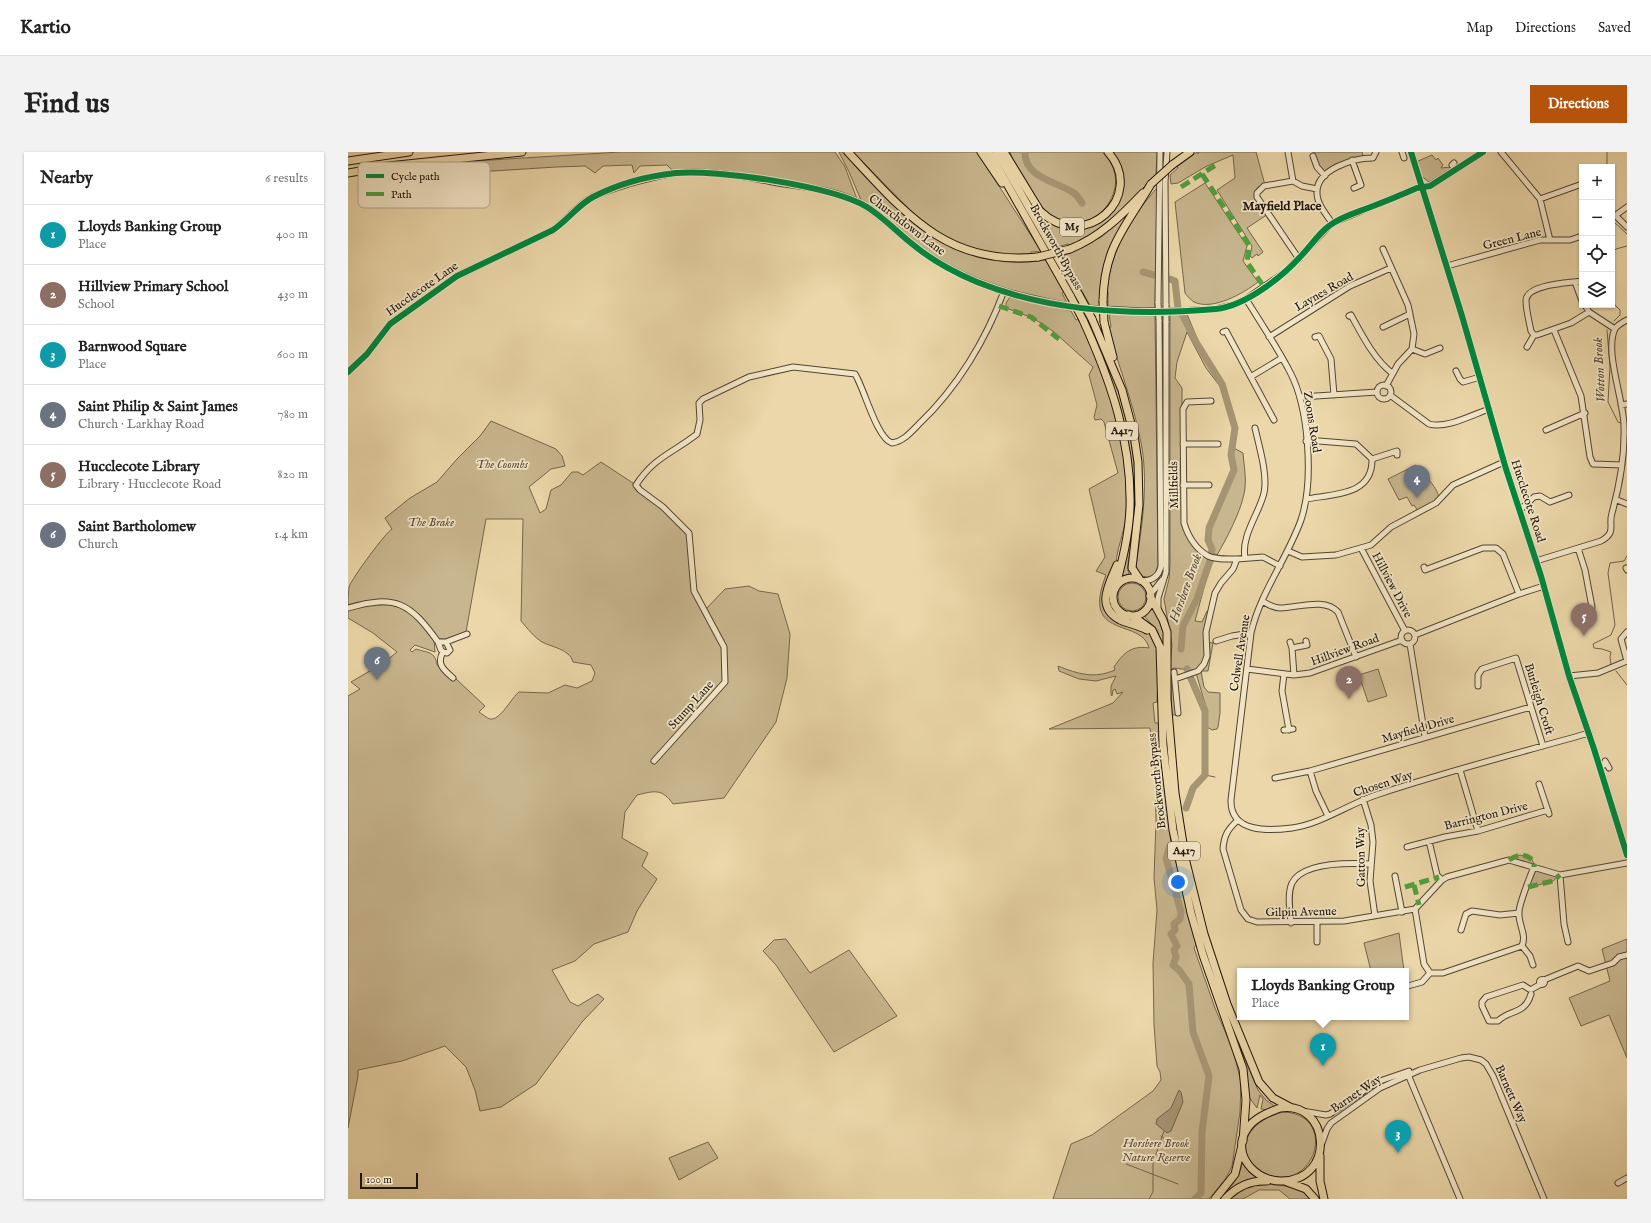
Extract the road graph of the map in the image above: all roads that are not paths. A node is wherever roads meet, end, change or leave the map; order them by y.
1 (409, 152) edge
2 (522, 152) edge
3 (848, 152) edge
4 (981, 152) edge
5 (989, 152) edge
6 (997, 152) edge
7 (1004, 152) edge
8 (1108, 152) edge
9 (1160, 152) edge
10 (1166, 152) edge
11 (1190, 152) edge
12 (1288, 152) edge
13 (1376, 152) edge
14 (1402, 152) edge
15 (1410, 152) edge
16 (1483, 152) edge
17 (1501, 152) edge
18 (1313, 156) dead end
19 (1373, 158) junction
20 (1404, 158) dead end
21 (1352, 160) junction
22 (1379, 160) dead end
23 (348, 161) edge
24 (426, 162) edge
25 (1454, 163) dead end
26 (1455, 170) junction
27 (358, 171) edge
28 (348, 173) edge
29 (1325, 176) junction
30 (1293, 181) junction
31 (1151, 184) junction
32 (1579, 185) edge
33 (1354, 188) dead end
34 (1421, 188) junction
35 (1317, 190) junction
36 (1540, 199) junction
37 (1627, 207) edge
38 (1615, 217) edge
39 (1615, 219) edge
40 (1332, 223) junction
41 (1627, 226) edge
42 (1579, 237) edge
43 (1039, 238) junction
44 (1550, 240) junction
45 (1383, 249) dead end
46 (1299, 259) junction
47 (480, 263) joint
48 (1447, 266) junction
49 (1391, 268) junction
50 (1579, 281) edge
51 (1575, 282) junction
52 (1004, 291) junction
53 (1579, 292) edge
54 (1246, 299) junction
55 (1587, 308) edge
56 (1589, 312) junction
57 (1410, 314) junction
58 (1351, 315) dead end
59 (1627, 320) edge
60 (1386, 324) dead end
61 (1615, 329) junction
62 (1554, 330) junction
63 (1223, 332) dead end
64 (1534, 335) junction
65 (1319, 336) dead end
66 (1269, 337) junction
67 (1527, 347) dead end
68 (1440, 348) dead end
69 (1412, 349) junction
70 (1282, 358) junction
71 (1456, 371) dead end
72 (348, 372) edge
73 (1392, 373) junction
74 (1252, 376) junction
75 (1480, 377) junction
76 (1386, 386) junction
77 (1122, 390) junction
78 (1377, 392) junction
79 (1334, 395) junction
80 (1390, 395) junction
81 (1301, 397) junction
82 (1211, 401) dead end
83 (1627, 404) edge
84 (1620, 405) junction
85 (1488, 409) junction
86 (1585, 413) junction
87 (1276, 421) dead end
88 (1546, 430) dead end
89 (1257, 431) dead end
90 (1306, 441) junction
91 (1216, 442) dead end
92 (1183, 444) junction
93 (1397, 451) dead end
94 (1372, 459) junction
95 (1504, 462) junction
96 (1622, 465) junction
97 (1206, 484) dead end
98 (1183, 485) junction
99 (1160, 494) junction
100 (1167, 494) junction
101 (1569, 495) dead end
102 (1306, 500) junction
103 (1617, 500) junction
104 (1627, 504) edge
105 (1520, 510) junction
106 (1124, 548) junction
107 (1361, 548) junction
108 (1578, 548) junction
109 (1288, 551) junction
110 (1246, 558) junction
111 (1284, 558) joint
112 (1236, 560) junction
113 (1536, 561) junction
114 (1280, 566) junction
115 (1425, 570) dead end
116 (1166, 572) junction
117 (1140, 581) junction
118 (1544, 586) junction
119 (1115, 589) junction
120 (1519, 594) junction
121 (1150, 595) junction
122 (1262, 601) junction
123 (1591, 605) dead end
124 (348, 608) edge
125 (1158, 609) junction
126 (1129, 615) junction
127 (1405, 631) junction
128 (1627, 632) edge
129 (1251, 633) junction
130 (467, 634) dead end
131 (1415, 635) junction
132 (1158, 640) junction
133 (1402, 640) junction
134 (1216, 641) dead end
135 (438, 642) junction
136 (446, 642) junction
137 (1290, 642) dead end
138 (1410, 644) junction
139 (1307, 645) dead end
140 (1292, 648) junction
141 (443, 652) junction
142 (1356, 657) junction
143 (1627, 661) edge
144 (1247, 669) junction
145 (1174, 672) dead end
146 (1284, 674) junction
147 (1294, 675) junction
148 (1569, 676) junction
149 (453, 678) dead end
150 (1175, 679) junction
151 (1476, 682) dead end
152 (1531, 707) junction
153 (1178, 713) dead end
154 (1289, 730) dead end
155 (1589, 733) junction
156 (1425, 737) junction
157 (1543, 746) junction
158 (654, 761) dead end
159 (1600, 766) junction
160 (1610, 768) dead end
161 (1460, 770) junction
162 (1310, 771) junction
163 (1275, 778) dead end
164 (1537, 783) dead end
165 (1363, 799) junction
166 (1328, 816) junction
167 (1238, 820) junction
168 (1478, 831) junction
169 (1429, 841) junction
170 (1407, 847) dead end
171 (1627, 855) edge
172 (1627, 863) edge
173 (1370, 864) junction
174 (1534, 867) junction
175 (1560, 875) junction
176 (1395, 876) dead end
177 (1442, 880) junction
178 (1415, 909) junction
179 (1402, 912) junction
180 (1519, 913) junction
181 (1375, 916) junction
182 (1291, 923) junction
183 (1317, 923) junction
184 (1461, 930) dead end
185 (1317, 942) dead end
186 (1568, 942) dead end
187 (1522, 946) junction
188 (1627, 955) edge
189 (1533, 965) dead end
190 (1430, 973) junction
191 (1409, 986) edge
192 (1530, 991) junction
193 (1420, 1070) joint
194 (1408, 1074) junction
195 (1295, 1109) junction
196 (1242, 1142) junction
197 (1322, 1143) junction
198 (1320, 1152) junction
199 (1279, 1181) junction
200 (1215, 1199) edge
201 (1225, 1199) edge
202 (1315, 1199) edge
203 (1324, 1199) edge
204 (1460, 1199) edge
205 (1544, 1199) edge

1 - 23 highway
2 - 24 highway
3 - 31 highway, M5, bridge
4 - 43 highway
5 - 43 highway, Brockworth Bypass / A417
6 - 77 highway, Brockworth Bypass / A417, bridge
7 - 8 highway, M5
9 - 99 street, bridge
10 - 100 street, bridge
11 - 31 highway, M5, bridge
12 - 30 street
13 - 19 street
14 - 20 street
15 - 34 street, Hucclecote Road
16 - 26 street, Churchdown Lane
17 - 36 street
18 - 29 street
19 - 21 street
19 - 22 street
21 - 29 street
21 - 33 street
25 - 26 street
26 - 34 street, Churchdown Lane
27 - 28 highway
29 - 35 street
30 - 35 street
30 - 46 street
31 - 77 highway, M5, bridge
32 - 36 street
34 - 40 street, Churchdown Lane
34 - 48 street, Hucclecote Road
35 - 40 street
36 - 44 street
37 - 38 street
39 - 41 street
40 - 46 street, Churchdown Lane
42 - 44 street, Green Lane
43 - 106 highway, Brockworth Bypass / A417, bridge
44 - 48 street, Green Lane
45 - 49 street
46 - 54 street, Churchdown Lane
47 - 52 street, Churchdown Lane
47 - 72 street, Hucclecote Lane
48 - 75 street, Hucclecote Road
49 - 57 street
49 - 66 street, Laynes Road
50 - 51 street
51 - 53 street
51 - 64 street
52 - 54 street, Churchdown Lane
52 - 158 street, Stump Lane
54 - 66 street, Zoons Road
55 - 56 street
56 - 61 street
56 - 62 street
57 - 60 street
57 - 69 street
58 - 73 street
59 - 61 street
61 - 84 street
62 - 64 street
62 - 86 street
63 - 74 street
64 - 67 street
65 - 79 street
66 - 70 street, Zoons Road
68 - 69 street
69 - 73 street
70 - 74 street
70 - 81 street, Zoons Road
71 - 75 street
73 - 76 street
74 - 87 street
75 - 85 street, Hucclecote Road
76 - 78 street
76 - 80 street
77 - 117 highway, Brockworth Bypass / A417
78 - 79 street
78 - 80 street
79 - 81 street
80 - 85 street
81 - 90 street, Zoons Road
82 - 92 street, Millfields
83 - 84 street
84 - 96 street
85 - 95 street, Hucclecote Road
86 - 88 street
86 - 96 street
89 - 110 street
90 - 94 street
90 - 102 street, Zoons Road
91 - 92 street
92 - 98 street, Millfields
93 - 94 street
94 - 102 street
95 - 105 street, Hucclecote Road
95 - 107 street
96 - 103 street
97 - 98 street
98 - 112 street, Millfields
99 - 100 street
99 - 117 street
100 - 116 street
101 - 105 street
102 - 109 street, Zoons Road
103 - 104 street
103 - 108 street
105 - 113 street, Hucclecote Road
106 - 119 highway, Brockworth Bypass / A417
106 - 132 highway, A417
107 - 109 street
107 - 127 street, Hillview Drive
108 - 113 street
108 - 123 street
109 - 111 street, Zoons Road
110 - 112 street, Millfields
110 - 114 street, Millfields
111 - 114 street, Colwell Avenue
112 - 150 street
113 - 118 street, Hucclecote Road
114 - 122 street, Colwell Avenue
115 - 120 street
116 - 121 street
116 - 125 street
117 - 119 highway
117 - 121 highway
118 - 120 street
118 - 148 street, Hucclecote Road
119 - 126 highway
120 - 131 street
121 - 125 highway, Brockworth Bypass / A417
121 - 126 highway
122 - 129 street, Colwell Avenue
122 - 142 street
124 - 135 street
125 - 195 highway, Brockworth Bypass / A417
126 - 132 highway
127 - 131 street
127 - 133 street
128 - 143 street
129 - 134 street
129 - 144 street, Colwell Avenue
130 - 136 street
131 - 138 street
132 - 196 highway, Brockworth Bypass / A417
133 - 138 street
133 - 142 street, Hillview Road
135 - 136 street
135 - 141 street
136 - 141 street
137 - 140 street
138 - 156 street
139 - 140 street
140 - 147 street
141 - 149 street
142 - 147 street, Hillview Road
143 - 148 street
144 - 146 street, Hillview Road
144 - 167 street, Colwell Avenue
145 - 150 street
146 - 147 street, Hillview Road
146 - 154 street
148 - 155 street, Hucclecote Road
150 - 153 street
151 - 152 street, Burleigh Croft
152 - 156 street, Mayfield Drive
152 - 157 street, Burleigh Croft
155 - 157 street, Chosen Way
155 - 159 street, Hucclecote Road
156 - 162 street, Mayfield Drive
157 - 161 street, Chosen Way
159 - 160 street
159 - 171 street, Hucclecote Road
161 - 165 street, Chosen Way
161 - 168 street
162 - 163 street, Mayfield Drive
162 - 166 street
164 - 168 street, Barrington Drive
165 - 166 street, Chosen Way
165 - 173 street, Gatton Way
166 - 167 street, Chosen Way
167 - 182 street, Gilpin Avenue
168 - 169 street, Barrington Drive
169 - 170 street, Barrington Drive
169 - 177 street
172 - 175 street
173 - 181 street, Gatton Way
173 - 182 street
174 - 175 street
174 - 177 street
174 - 180 street
175 - 186 street
176 - 179 street
177 - 178 street
178 - 179 street, Gilpin Avenue
178 - 190 street
179 - 181 street, Gilpin Avenue
180 - 184 street
180 - 187 street
181 - 183 street, Gilpin Avenue
182 - 183 street, Gilpin Avenue
183 - 185 street
187 - 189 street
187 - 190 street
188 - 192 street
190 - 191 street
192 - 192 street
193 - 194 street, Barnet Way
193 - 205 street, Barnett Way
194 - 195 street, Barnet Way
194 - 197 street, Barnet Way
194 - 204 street
195 - 196 highway
195 - 197 highway
196 - 199 highway
196 - 200 highway, A417
197 - 198 highway
198 - 199 highway
198 - 203 highway
199 - 201 highway
199 - 202 highway

